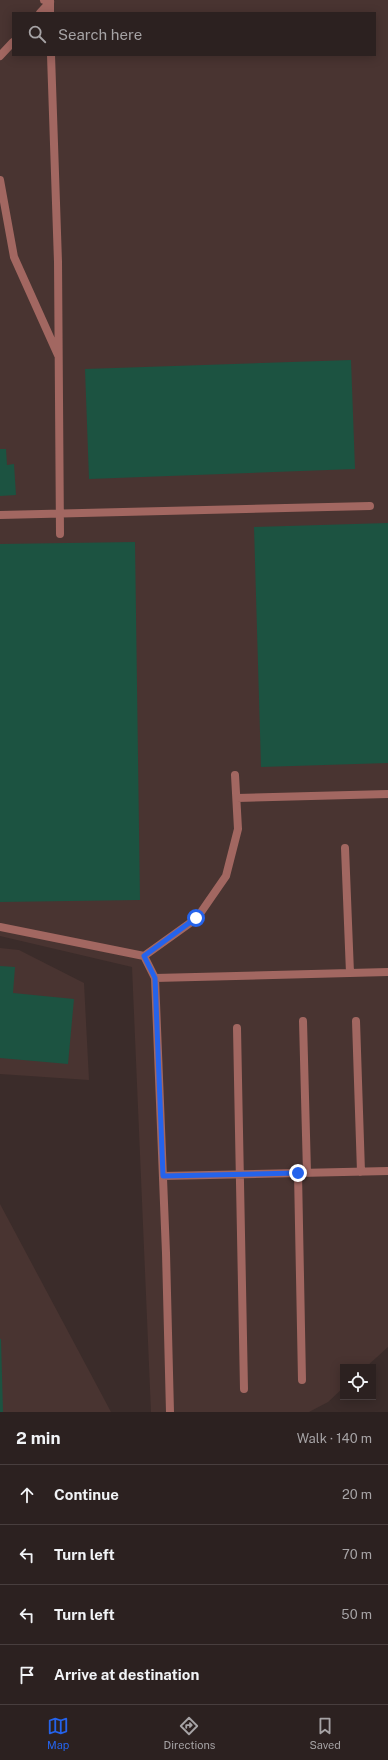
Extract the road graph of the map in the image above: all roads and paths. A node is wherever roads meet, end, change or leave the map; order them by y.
1 (48, 1) edge
2 (41, 12) edge
3 (50, 12) edge
4 (12, 43) edge
5 (0, 56) edge
6 (51, 56) edge
7 (0, 180) edge
8 (59, 358) junction
9 (370, 506) dead end
10 (60, 513) junction
11 (0, 515) edge
12 (60, 534) dead end
13 (235, 775) dead end
14 (388, 794) edge
15 (236, 798) junction
16 (345, 848) dead end
17 (0, 927) edge
18 (144, 956) junction
19 (388, 972) edge
20 (350, 973) junction
21 (155, 978) junction
22 (303, 1021) dead end
23 (356, 1021) dead end
24 (237, 1028) dead end
25 (388, 1171) edge
26 (361, 1172) junction
27 (298, 1173) junction
28 (307, 1173) junction
29 (240, 1174) junction
30 (163, 1176) junction
31 (302, 1380) dead end
32 (244, 1389) dead end
33 (170, 1412) edge

1 - 2 lane
1 - 3 lane
4 - 5 lane
6 - 8 lane
7 - 8 lane
8 - 10 lane
9 - 10 lane
10 - 11 lane
10 - 12 lane
13 - 15 lane
14 - 15 lane
15 - 18 lane
16 - 20 lane
17 - 18 lane
18 - 21 lane
19 - 20 lane
20 - 21 lane
21 - 30 lane
22 - 28 lane
23 - 26 lane
24 - 29 lane
25 - 26 lane
26 - 28 lane
27 - 28 lane
27 - 29 lane
27 - 31 lane
29 - 30 lane
29 - 32 lane
30 - 33 lane

